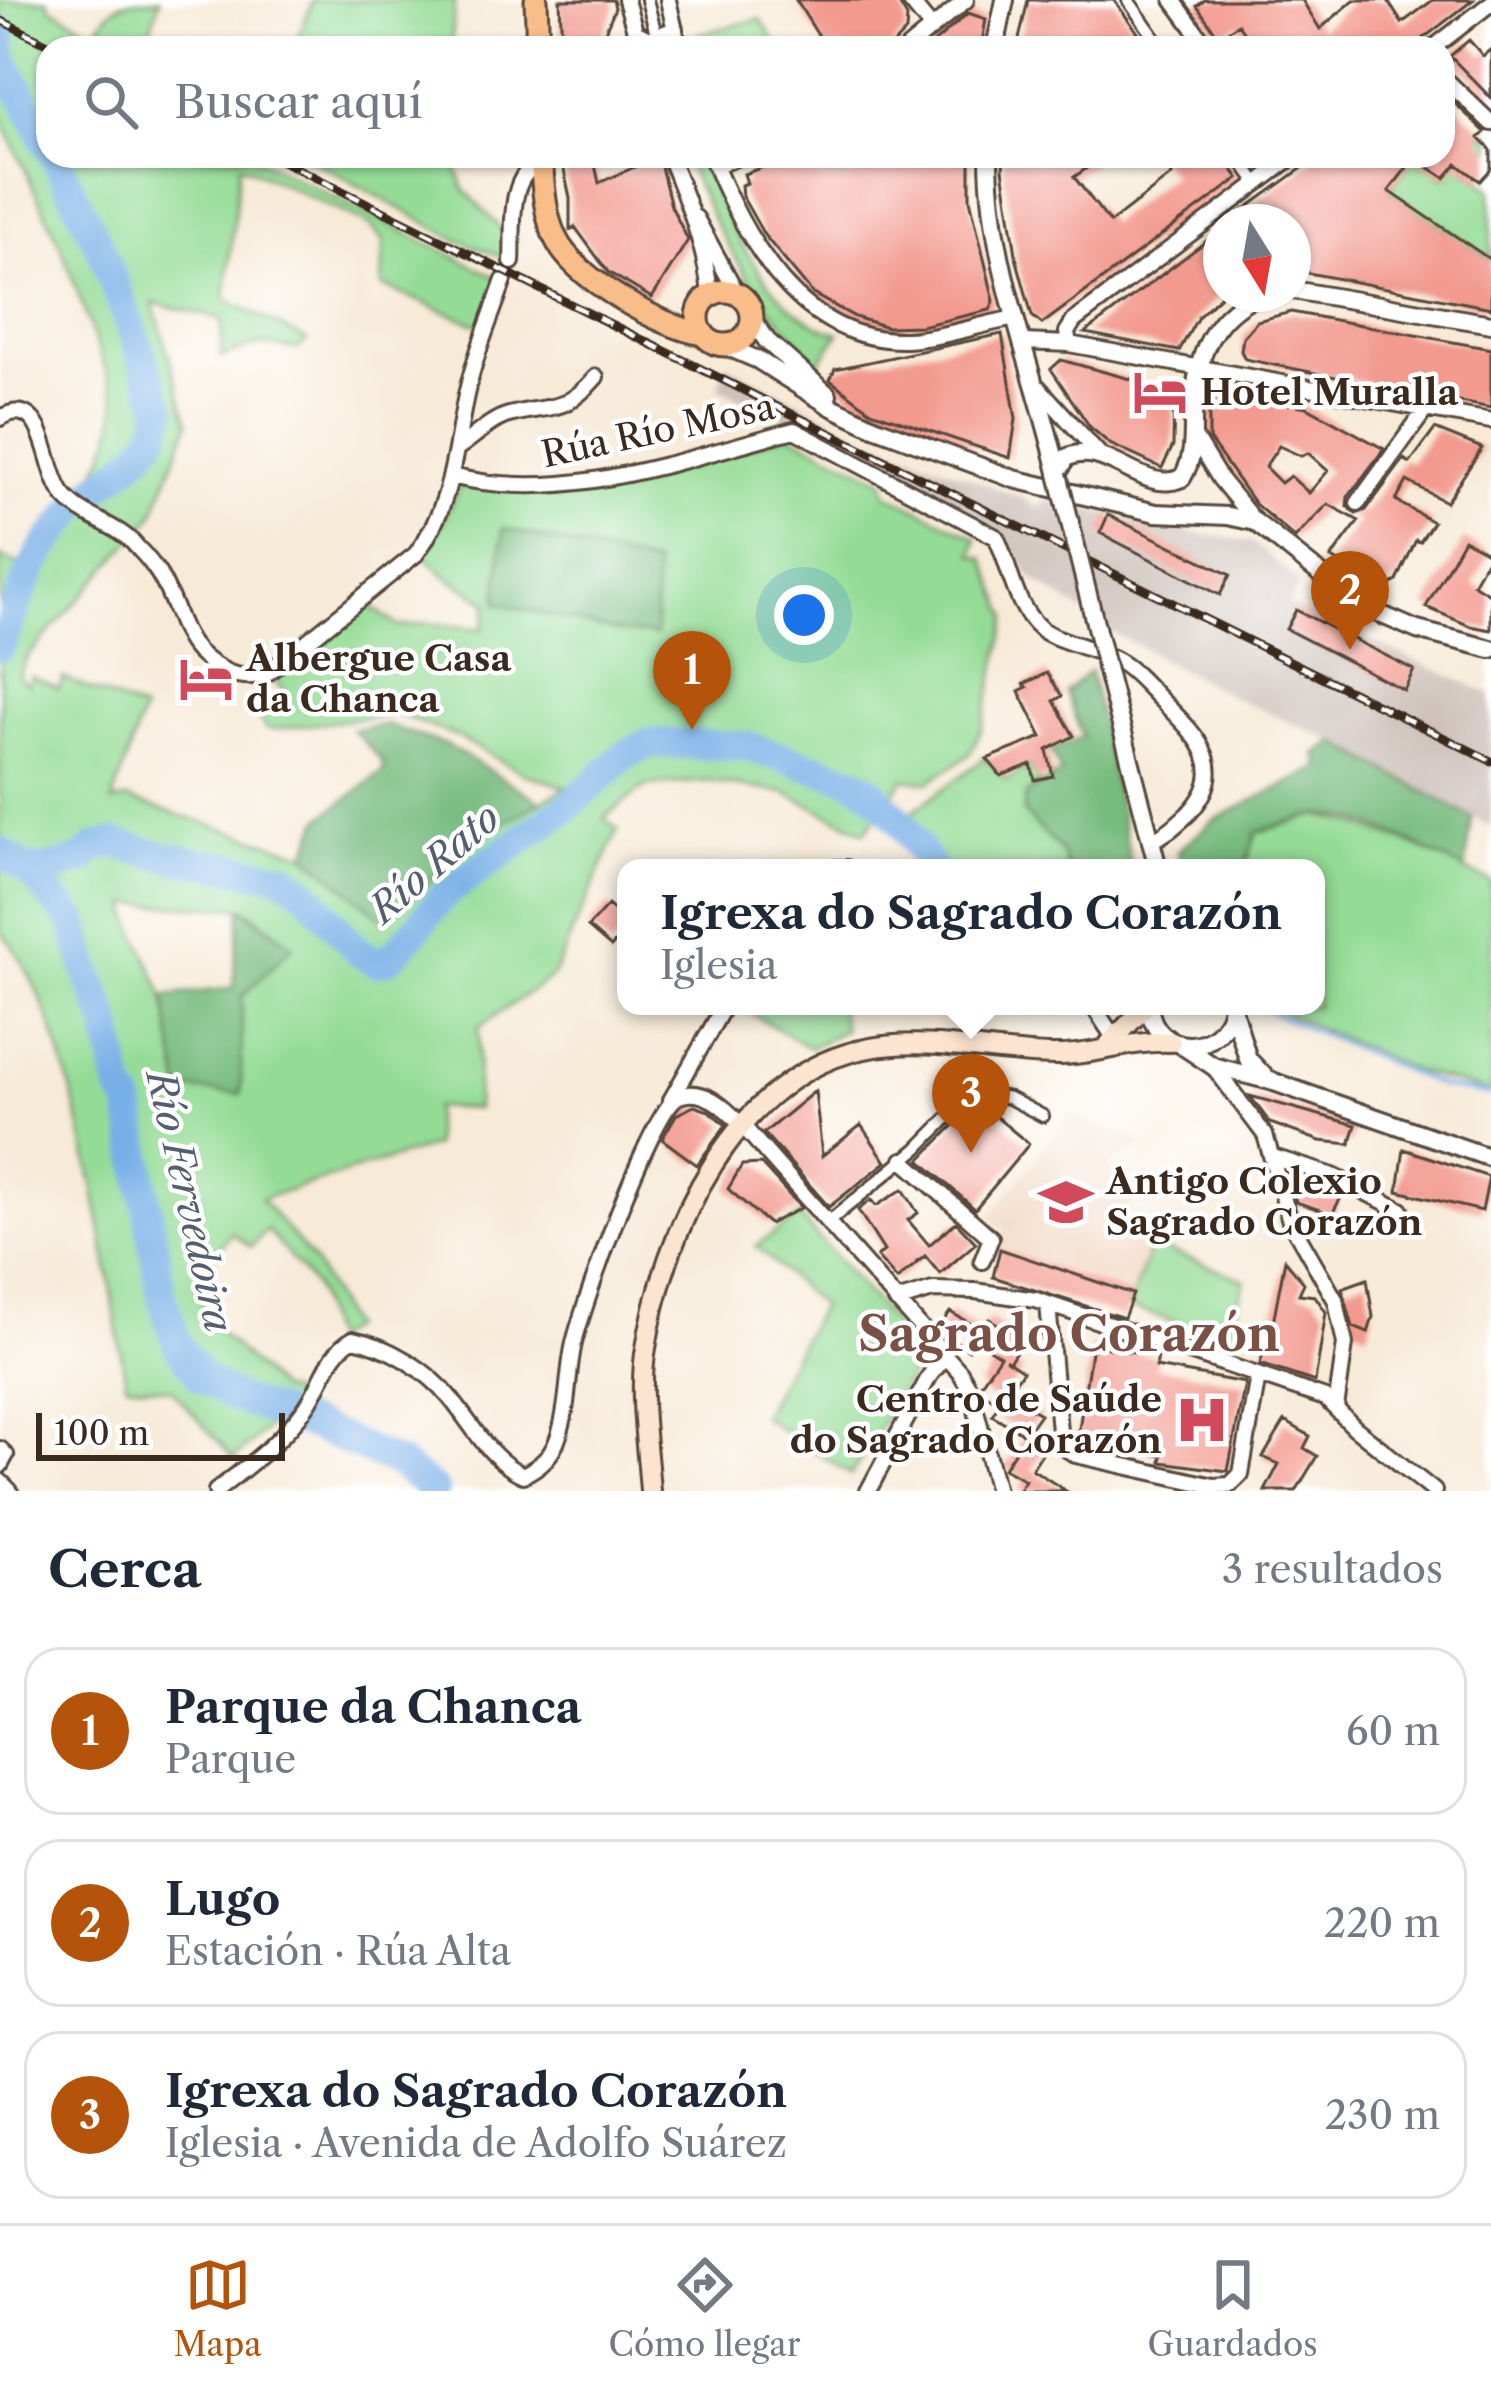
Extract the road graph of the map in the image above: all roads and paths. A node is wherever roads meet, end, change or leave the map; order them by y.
1 (536, 0) edge
2 (626, 0) edge
3 (647, 0) edge
4 (668, 0) edge
5 (909, 0) edge
6 (966, 0) edge
7 (1005, 0) edge
8 (1128, 0) edge
9 (1173, 0) edge
10 (1491, 3) edge
11 (931, 27) junction
12 (538, 36) edge
13 (636, 36) edge
14 (656, 36) edge
15 (675, 36) edge
16 (921, 36) edge
17 (998, 36) edge
18 (1154, 36) edge
19 (1199, 36) edge
20 (1448, 36) edge
21 (1455, 88) edge
22 (1491, 123) edge
23 (529, 168) edge
24 (546, 168) edge
25 (675, 168) edge
26 (716, 168) edge
27 (990, 168) edge
28 (1246, 168) edge
29 (1276, 168) edge
30 (1257, 183) junction
31 (690, 209) junction
32 (512, 262) dead end
33 (504, 280) dead end
34 (1311, 293) edge
35 (738, 295) junction
36 (705, 301) junction
37 (644, 308) junction
38 (1231, 312) edge
39 (1016, 318) junction
40 (752, 319) junction
41 (1491, 324) edge
42 (712, 339) junction
43 (1024, 341) junction
44 (1069, 344) junction
45 (1198, 368) junction
46 (596, 377) dead end
47 (1038, 387) junction
48 (1426, 409) junction
49 (0, 418) edge
50 (856, 418) junction
51 (1491, 421) edge
52 (1193, 435) junction
53 (459, 447) junction
54 (1102, 456) junction
55 (1058, 474) junction
56 (451, 476) junction
57 (1358, 503) dead end
58 (1255, 522) junction
59 (1491, 650) edge
60 (1115, 669) junction
61 (1150, 841) junction
62 (1155, 859) edge
63 (719, 1015) edge
64 (1096, 1015) edge
65 (1138, 1015) edge
66 (1151, 1015) edge
67 (1230, 1015) edge
68 (1235, 1015) edge
69 (1107, 1044) junction
70 (1177, 1044) junction
71 (1213, 1066) junction
72 (1271, 1081) junction
73 (671, 1104) junction
74 (1043, 1116) dead end
75 (742, 1126) junction
76 (1274, 1157) junction
77 (1491, 1158) edge
78 (903, 1160) junction
79 (1400, 1210) dead end
80 (827, 1223) junction
81 (982, 1261) dead end
82 (896, 1301) junction
83 (1048, 1304) junction
84 (946, 1356) junction
85 (1258, 1376) junction
86 (1336, 1408) junction
87 (0, 1449) edge
88 (0, 1466) edge
89 (0, 1481) edge
90 (10, 1491) edge
91 (216, 1491) edge
92 (650, 1491) edge
93 (868, 1491) edge
94 (997, 1491) edge
95 (1434, 1491) edge

1 - 12 main road
2 - 13 street
3 - 14 street
4 - 15 street
5 - 11 street
6 - 11 street
7 - 17 street
8 - 18 street
9 - 19 street
10 - 20 street
11 - 16 street
21 - 22 street
23 - 32 street
24 - 37 main road
25 - 31 street
26 - 39 street
27 - 39 street
28 - 30 street
29 - 30 street
30 - 44 street
31 - 35 street
31 - 36 street
33 - 53 street
34 - 41 street
35 - 36 main road
35 - 40 main road
36 - 37 main road
36 - 42 main road
37 - 42 main road
38 - 45 street
39 - 43 street
40 - 42 main road
40 - 50 street
42 - 50 street
43 - 44 street
43 - 47 street
44 - 45 street
45 - 48 street
45 - 52 street
46 - 53 street
47 - 54 street
47 - 55 street
48 - 51 street
48 - 57 street
49 - 56 street
50 - 58 street
52 - 54 street
52 - 58 street
53 - 56 street
54 - 55 street
55 - 60 street, bridge
56 - 60 street, Rúa Río Mosa
58 - 59 street
60 - 61 street
60 - 61 street, Rúa Río Mosa
61 - 62 street
63 - 73 street
64 - 69 street
65 - 69 main road
66 - 70 street
67 - 70 street
68 - 72 street
69 - 70 main road
69 - 75 main road
70 - 71 street
71 - 72 street
71 - 76 street
72 - 77 street
73 - 75 street
73 - 91 street
74 - 78 street
75 - 80 street
75 - 92 main road
76 - 79 street
76 - 86 street
78 - 80 street
78 - 81 street
80 - 82 street
82 - 83 street
82 - 84 street
83 - 85 street
83 - 85 street
84 - 93 street
84 - 94 street
85 - 86 street
86 - 95 street
87 - 88 street
89 - 90 street

